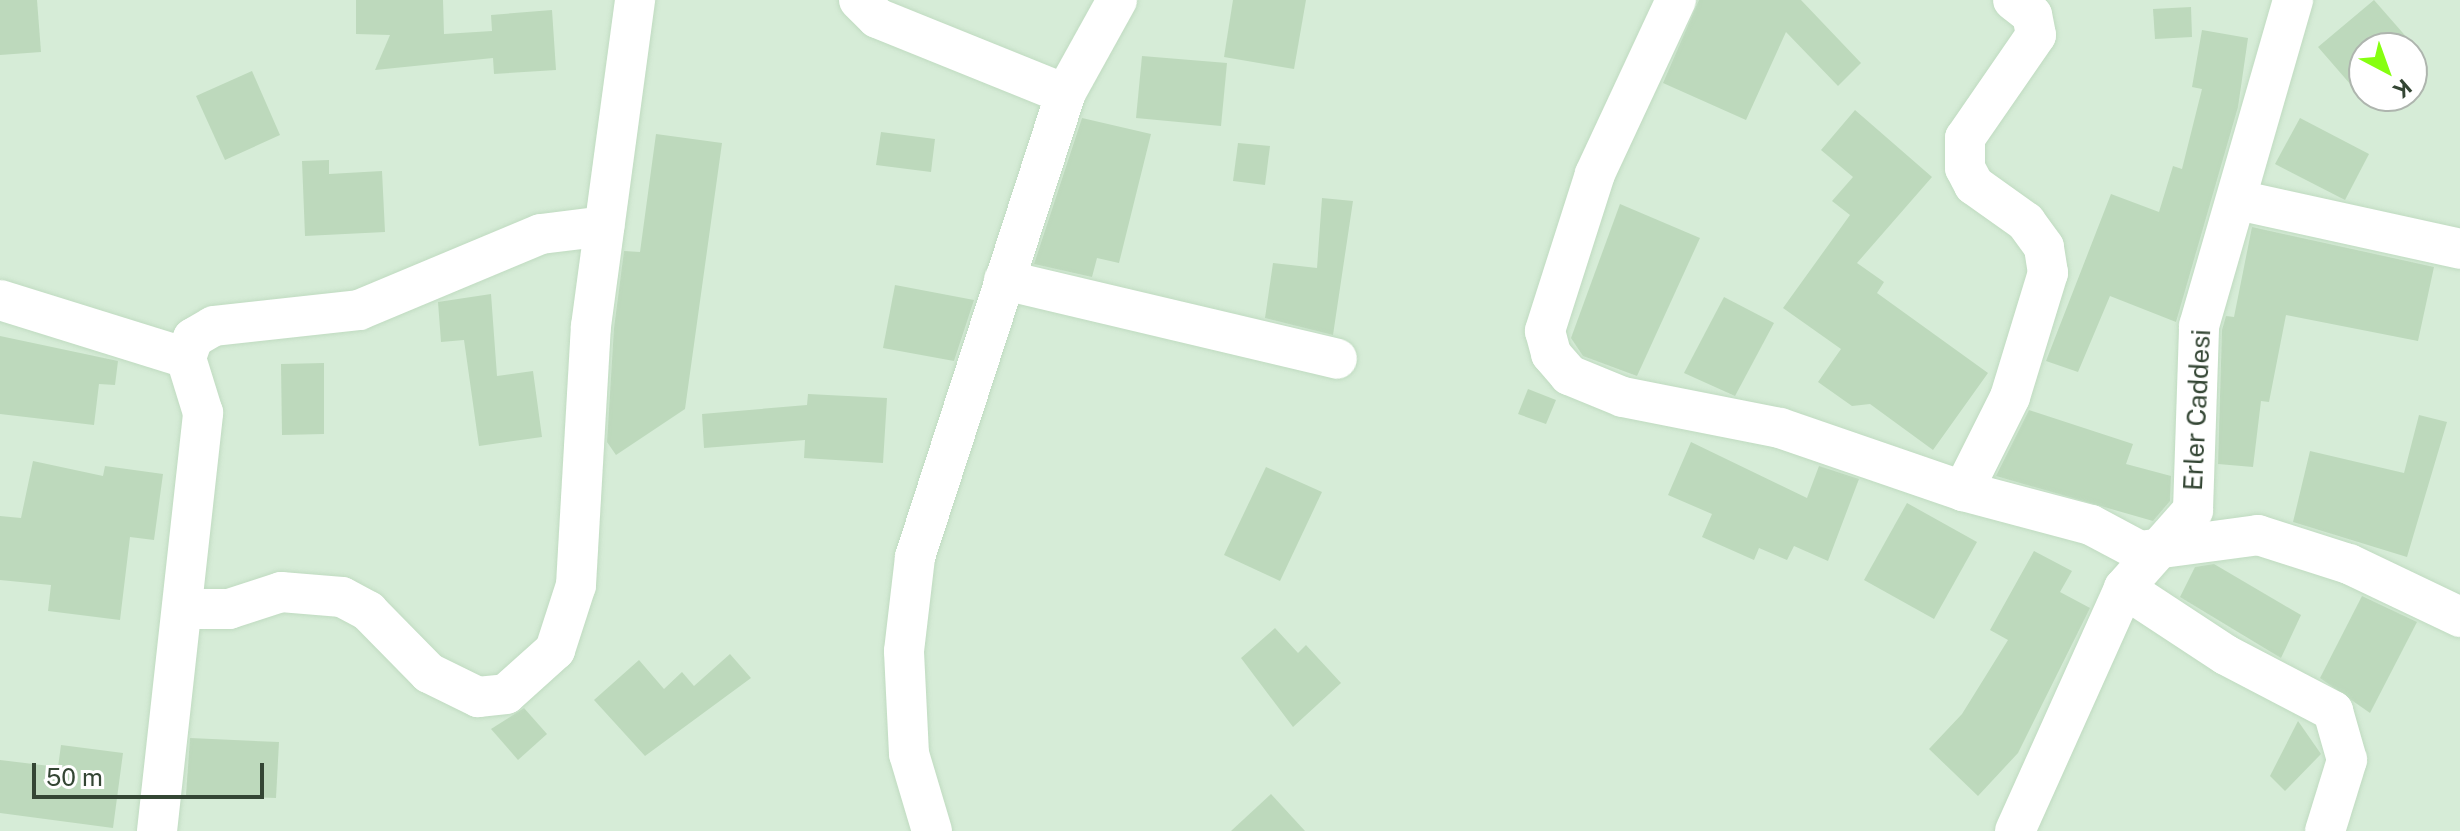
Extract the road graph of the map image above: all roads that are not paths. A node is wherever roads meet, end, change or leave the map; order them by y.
1 (635, 0) edge
2 (859, 0) edge
3 (1117, 0) edge
4 (1676, 0) edge
5 (2013, 0) edge
6 (2293, 0) edge
7 (1065, 94) junction
8 (2238, 200) junction
9 (605, 226) junction
10 (2460, 249) edge
11 (1004, 280) junction
12 (0, 300) edge
13 (186, 358) junction
14 (1337, 359) dead end
15 (1963, 491) junction
16 (2159, 549) junction
17 (2124, 588) junction
18 (183, 609) junction
19 (2460, 617) edge
20 (157, 831) edge
21 (932, 831) edge
22 (2015, 831) edge
23 (2325, 831) edge

1 - 9 street
2 - 7 street
3 - 7 street
4 - 15 street
5 - 15 street
6 - 8 street, Erler Caddesi
7 - 11 street
8 - 10 street
8 - 16 street, Erler Caddesi
9 - 13 street
9 - 18 street
11 - 14 street
11 - 21 street
12 - 13 street
13 - 18 street
15 - 16 street
16 - 17 street, Erler Caddesi
16 - 19 street
17 - 22 street, Erler Caddesi
17 - 23 street
18 - 20 street

